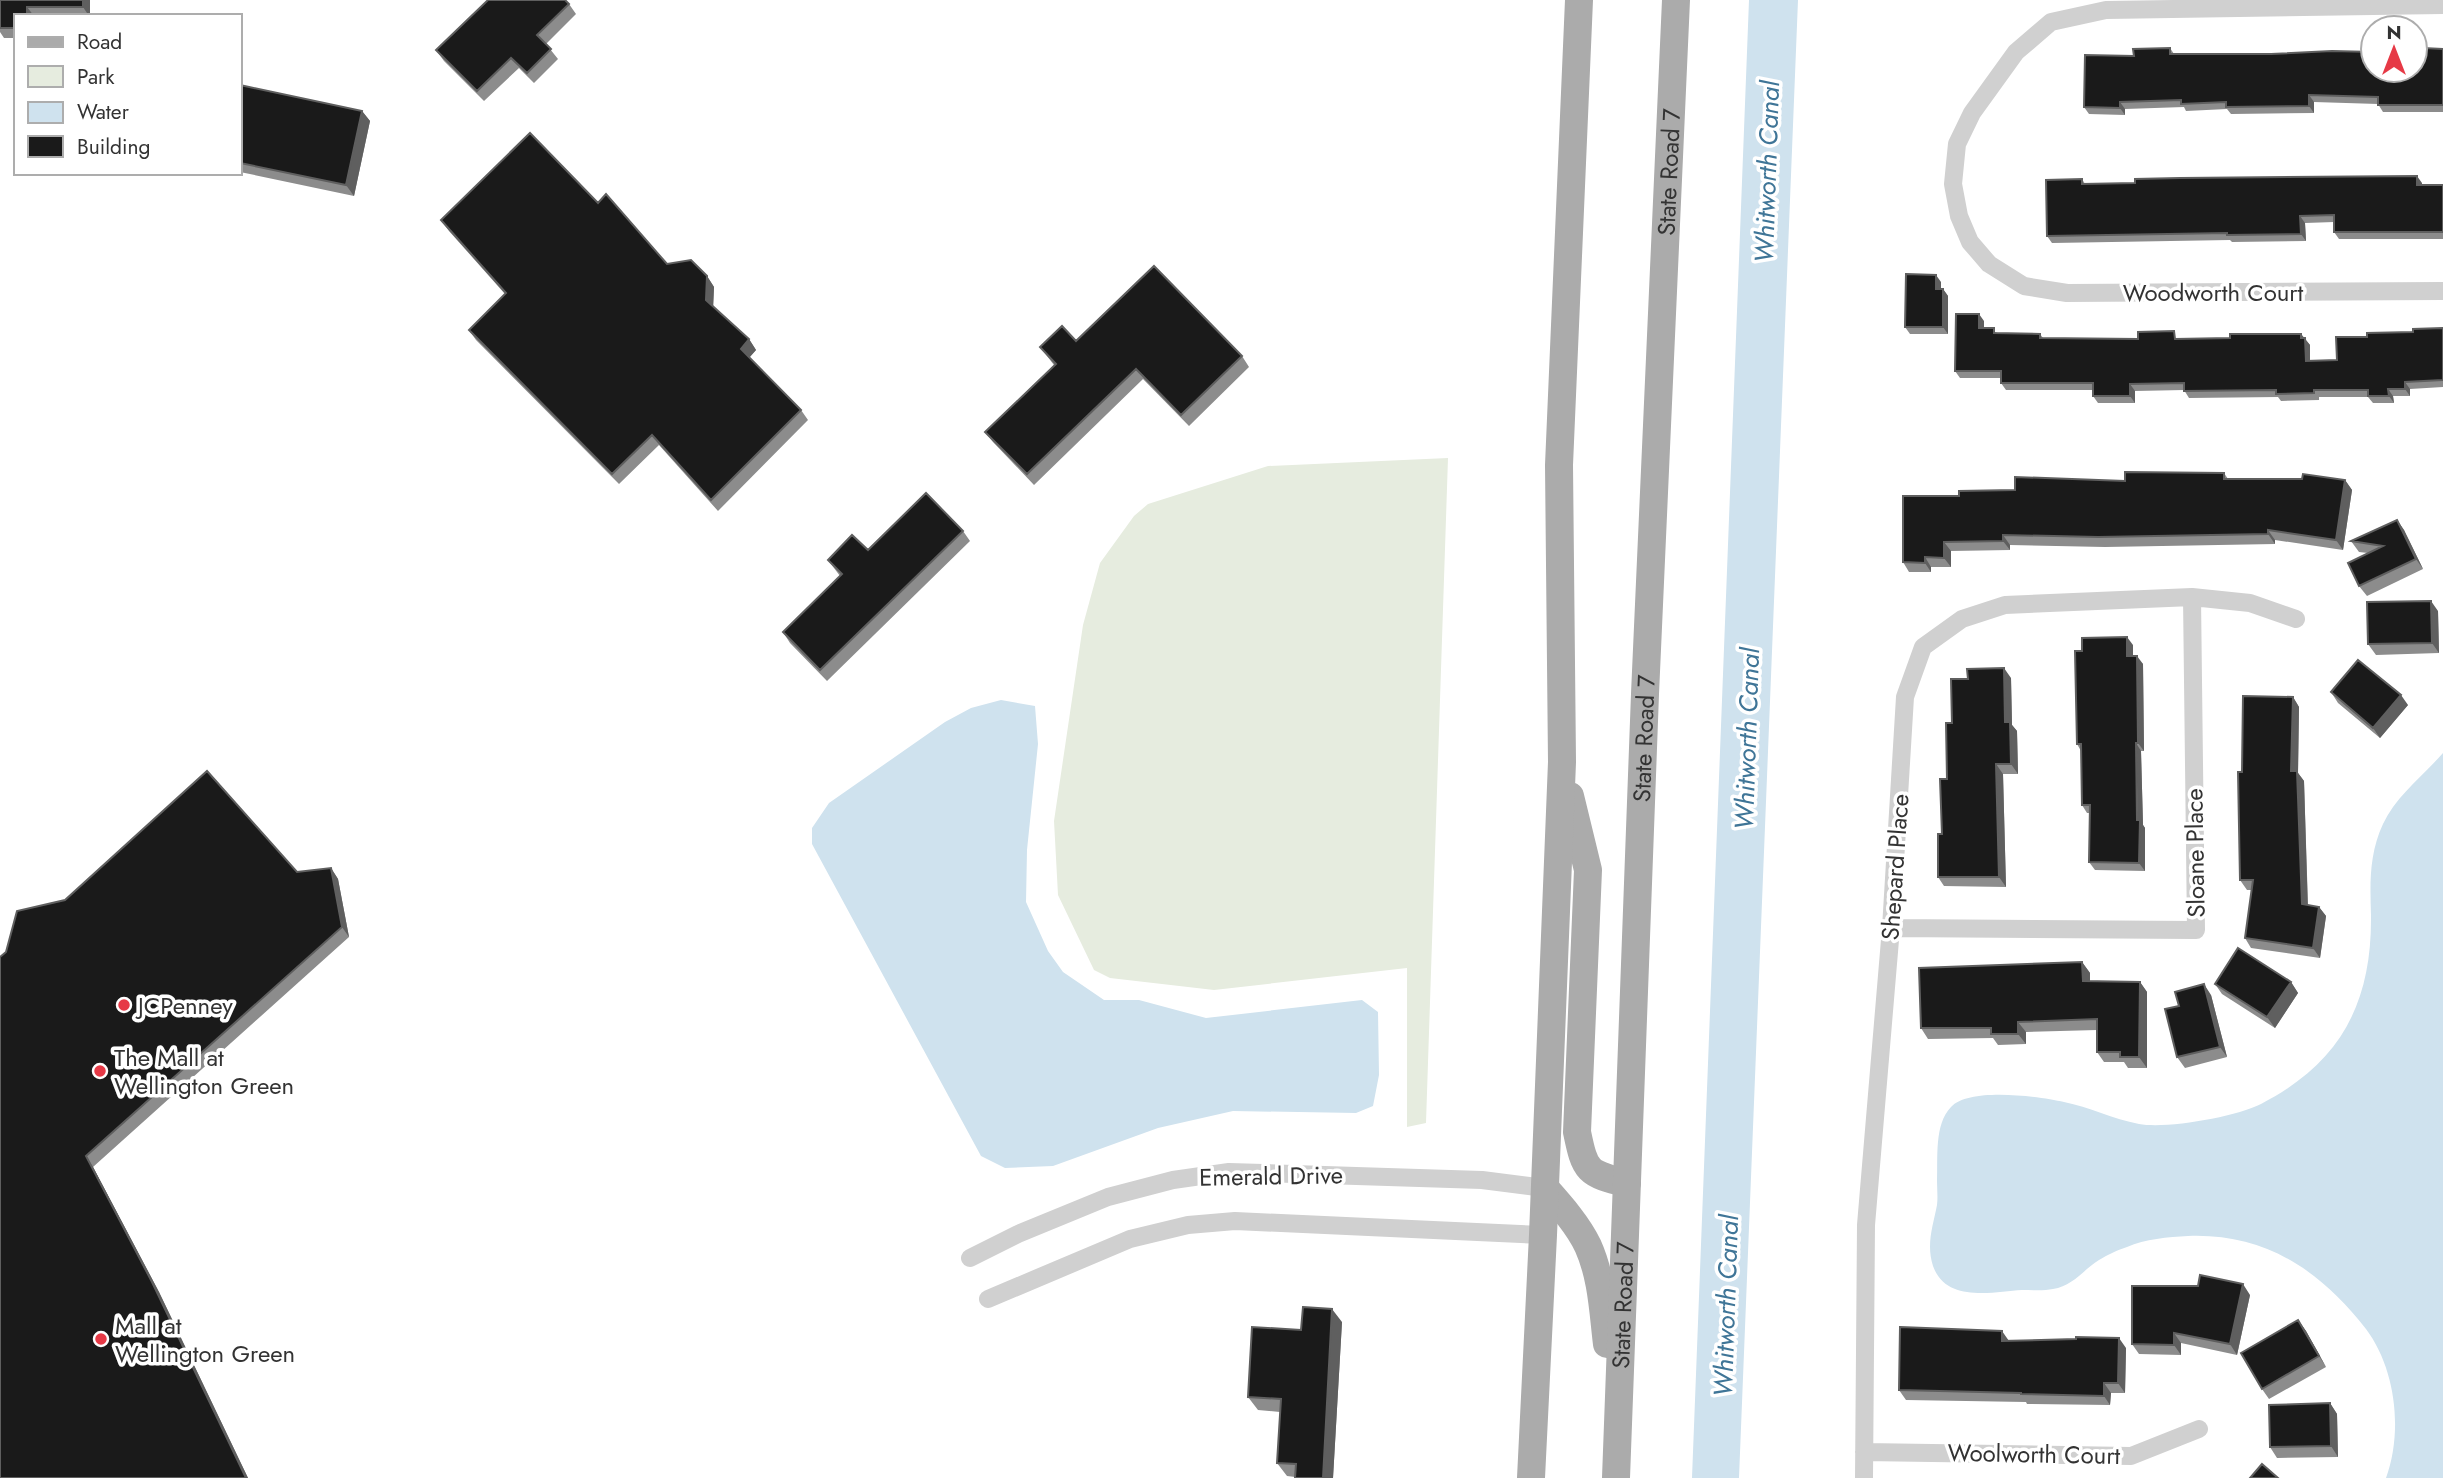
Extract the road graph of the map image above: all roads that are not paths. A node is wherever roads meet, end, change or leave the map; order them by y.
1 (1579, 0) edge
2 (1676, 0) edge
3 (2443, 5) edge
4 (2443, 291) edge
5 (2192, 597) junction
6 (2297, 619) dead end
7 (1562, 762) junction
8 (1891, 928) junction
9 (1627, 1183) junction
10 (1545, 1188) junction
11 (1543, 1235) junction
12 (970, 1258) dead end
13 (988, 1299) dead end
14 (1618, 1426) junction
15 (2199, 1429) dead end
16 (1864, 1452) junction
17 (1531, 1478) edge
18 (1616, 1478) edge
19 (1864, 1478) edge

1 - 7 main road
2 - 9 main road, State Road 7
3 - 4 street, Woodworth Court
5 - 6 street, Shepard Place
5 - 8 street, Shepard Place
5 - 8 street, Sloane Place
7 - 9 main road
7 - 10 main road
8 - 16 street, Shepard Place
9 - 14 main road, State Road 7
10 - 11 main road
10 - 12 street, Emerald Drive
10 - 14 main road
11 - 13 street, Emerald Drive
11 - 17 main road
14 - 18 main road, State Road 7
15 - 16 street, Woolworth Court
16 - 19 street, Shepard Place

